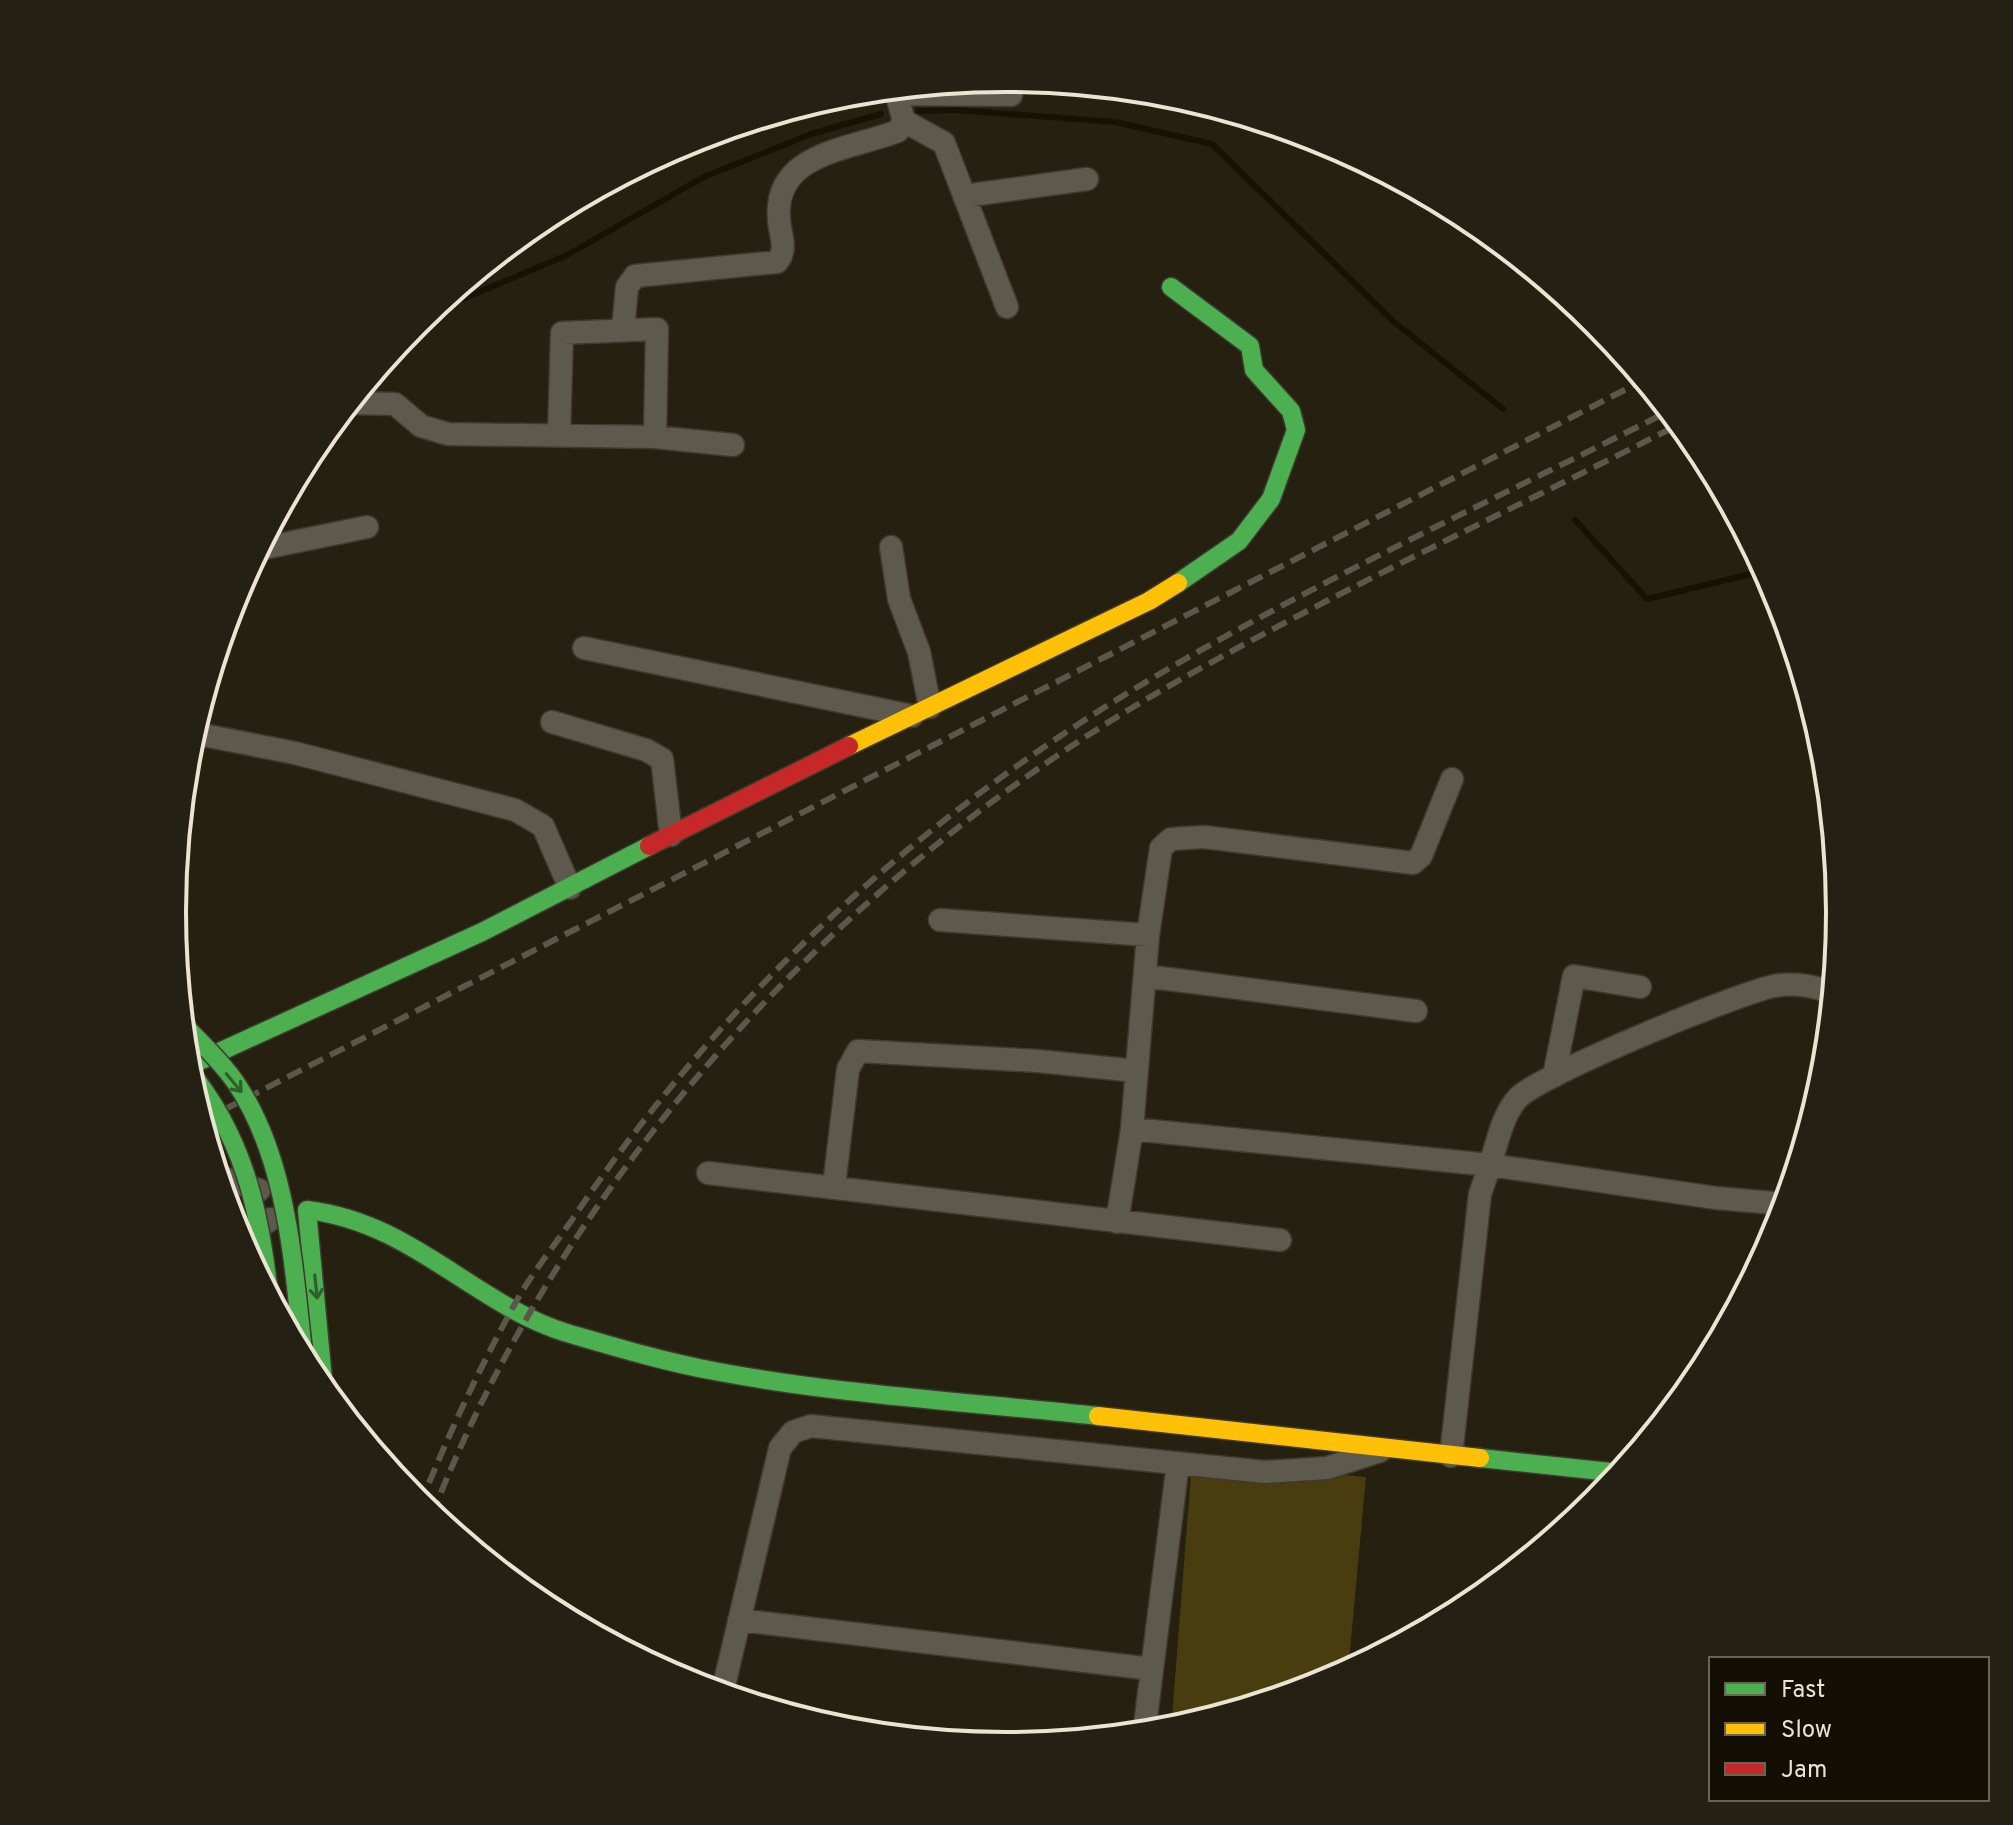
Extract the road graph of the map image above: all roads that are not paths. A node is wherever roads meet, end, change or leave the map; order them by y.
1 (967, 93) edge
2 (1011, 95) dead end
3 (898, 99) edge
4 (904, 121) junction
5 (1087, 179) dead end
6 (964, 196) junction
7 (1171, 287) dead end
8 (1007, 307) dead end
9 (623, 330) junction
10 (366, 401) edge
11 (559, 435) junction
12 (655, 437) junction
13 (733, 445) dead end
14 (367, 527) dead end
15 (273, 546) edge
16 (891, 547) dead end
17 (584, 648) dead end
18 (921, 712) junction
19 (552, 722) dead end
20 (206, 736) edge
21 (1452, 779) dead end
22 (671, 835) junction
23 (570, 888) junction
24 (940, 920) dead end
25 (1148, 935) junction
26 (1145, 976) junction
27 (1640, 987) dead end
28 (1823, 989) edge
29 (1416, 1011) dead end
30 (196, 1039) edge
31 (200, 1061) edge
32 (1137, 1071) junction
33 (1554, 1076) junction
34 (205, 1088) edge
35 (1132, 1129) junction
36 (1490, 1165) junction
37 (708, 1173) dead end
38 (232, 1181) edge
39 (834, 1186) junction
40 (1773, 1203) edge
41 (307, 1210) junction
42 (1117, 1222) junction
43 (251, 1233) edge
44 (1280, 1240) dead end
45 (266, 1265) edge
46 (300, 1330) edge
47 (322, 1364) edge
48 (1391, 1448) junction
49 (1451, 1456) junction
50 (1178, 1463) junction
51 (1606, 1472) edge
52 (739, 1620) junction
53 (1152, 1669) junction
54 (725, 1682) edge
55 (1146, 1721) edge

1 - 2 street
3 - 4 street
4 - 6 street
4 - 9 street
5 - 6 street
6 - 8 street
7 - 18 street
9 - 11 street
9 - 12 street
10 - 11 street
11 - 12 street
12 - 13 street
14 - 15 street
16 - 18 street
17 - 18 street
18 - 22 street
19 - 22 street
20 - 23 street
21 - 25 street
22 - 23 street
23 - 31 street
24 - 25 street
25 - 26 street
26 - 29 street
26 - 32 street
27 - 33 street
28 - 33 street
30 -> 46 street, bridge
32 - 35 street
32 - 39 street
33 - 36 street
34 - 45 street, bridge
35 - 36 street
35 - 42 street
36 - 40 street
36 - 49 street
37 - 39 street
38 - 41 street
39 - 42 street
41 - 43 street
41 -> 47 street
41 - 48 street
42 - 44 street
48 - 49 street
48 - 50 street
49 - 51 street
50 - 52 street
50 - 53 street
52 - 53 street
52 - 54 street
53 - 55 street

